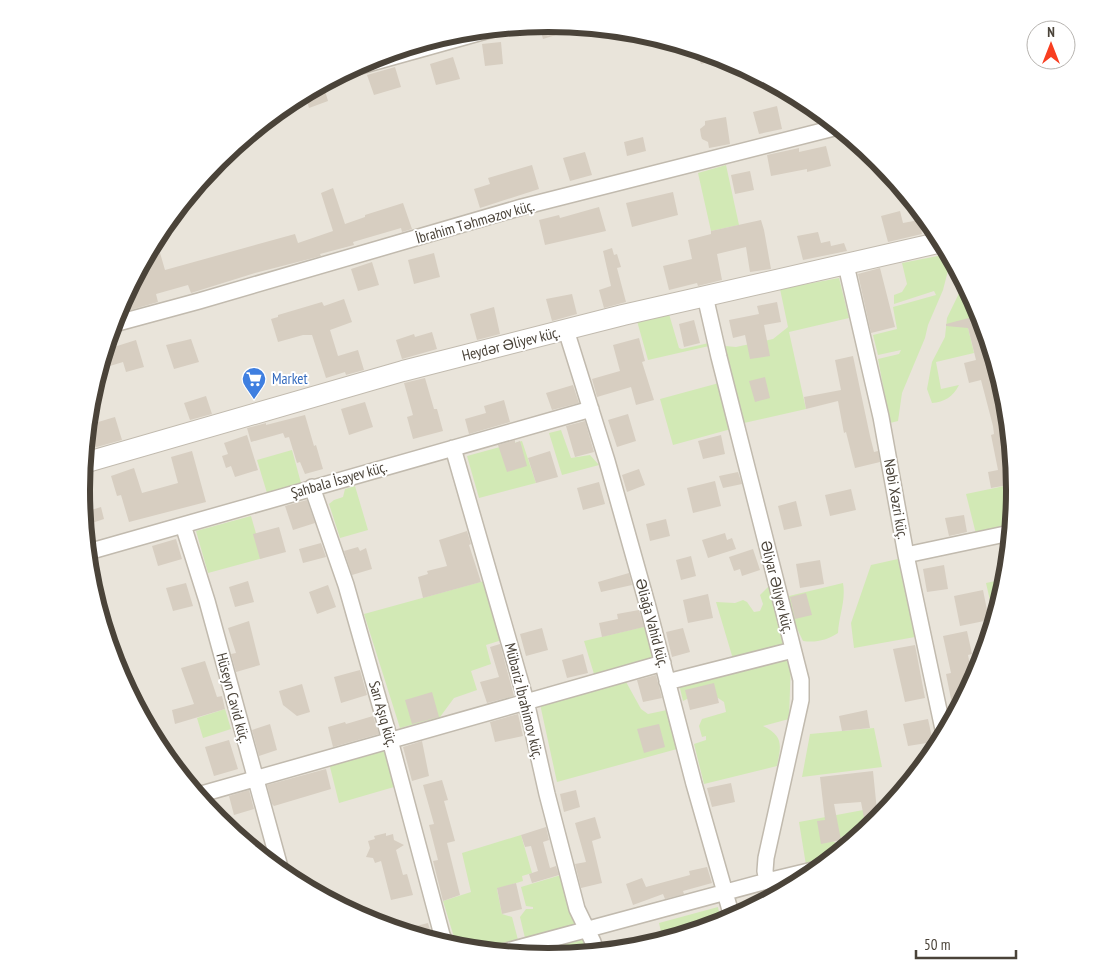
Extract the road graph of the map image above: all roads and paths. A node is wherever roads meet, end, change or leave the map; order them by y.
1 (830, 129) edge
2 (933, 244) edge
3 (846, 265) junction
4 (705, 296) junction
5 (123, 322) edge
6 (566, 330) junction
7 (591, 410) junction
8 (453, 448) junction
9 (91, 461) edge
10 (312, 487) junction
11 (183, 525) junction
12 (1004, 534) edge
13 (94, 551) edge
14 (906, 555) junction
15 (793, 650) junction
16 (662, 663) junction
17 (667, 682) junction
18 (526, 701) junction
19 (942, 723) edge
20 (390, 740) junction
21 (255, 777) junction
22 (205, 793) edge
23 (278, 859) edge
24 (797, 874) edge
25 (767, 880) junction
26 (726, 892) junction
27 (730, 910) edge
28 (587, 928) junction
29 (442, 935) edge
30 (594, 945) edge
31 (520, 947) edge

1 - 5 street, İbrahim Təhməzov küç.
2 - 3 street, Heydər Əliyev küç.
3 - 4 street, Heydər Əliyev küç.
3 - 14 street, Nəbi Xəzri küç.
4 - 6 street, Heydər Əliyev küç.
4 - 15 street, Əliyar Əliyev küç.
6 - 7 street, Əliağa Vahid küç.
6 - 9 street, Heydər Əliyev küç.
7 - 8 street, Şahbala İsayev küç.
7 - 16 street, Əliağa Vahid küç.
8 - 10 street, Şahbala İsayev küç.
8 - 18 street, Mübariz İbrahimov küç.
10 - 11 street, Şahbala İsayev küç.
10 - 20 street, Sarı Aşıq küç.
11 - 13 street, Şahbala İsayev küç.
11 - 21 street, Hüseyn Cavid küç.
12 - 14 street
14 - 19 street, Nəbi Xəzri küç.
15 - 17 street
15 - 25 street, Əliyar Əliyev küç.
16 - 17 street, Əliağa Vahid küç.
16 - 18 street
17 - 26 street, Əliağa Vahid küç.
18 - 20 street
18 - 28 street, Mübariz İbrahimov küç.
20 - 21 street
20 - 29 street, Sarı Aşıq küç.
21 - 22 street
21 - 23 street, Hüseyn Cavid küç.
24 - 25 street
25 - 26 street
26 - 27 street, Əliağa Vahid küç.
26 - 28 street
28 - 30 street, Mübariz İbrahimov küç.
28 - 31 street

